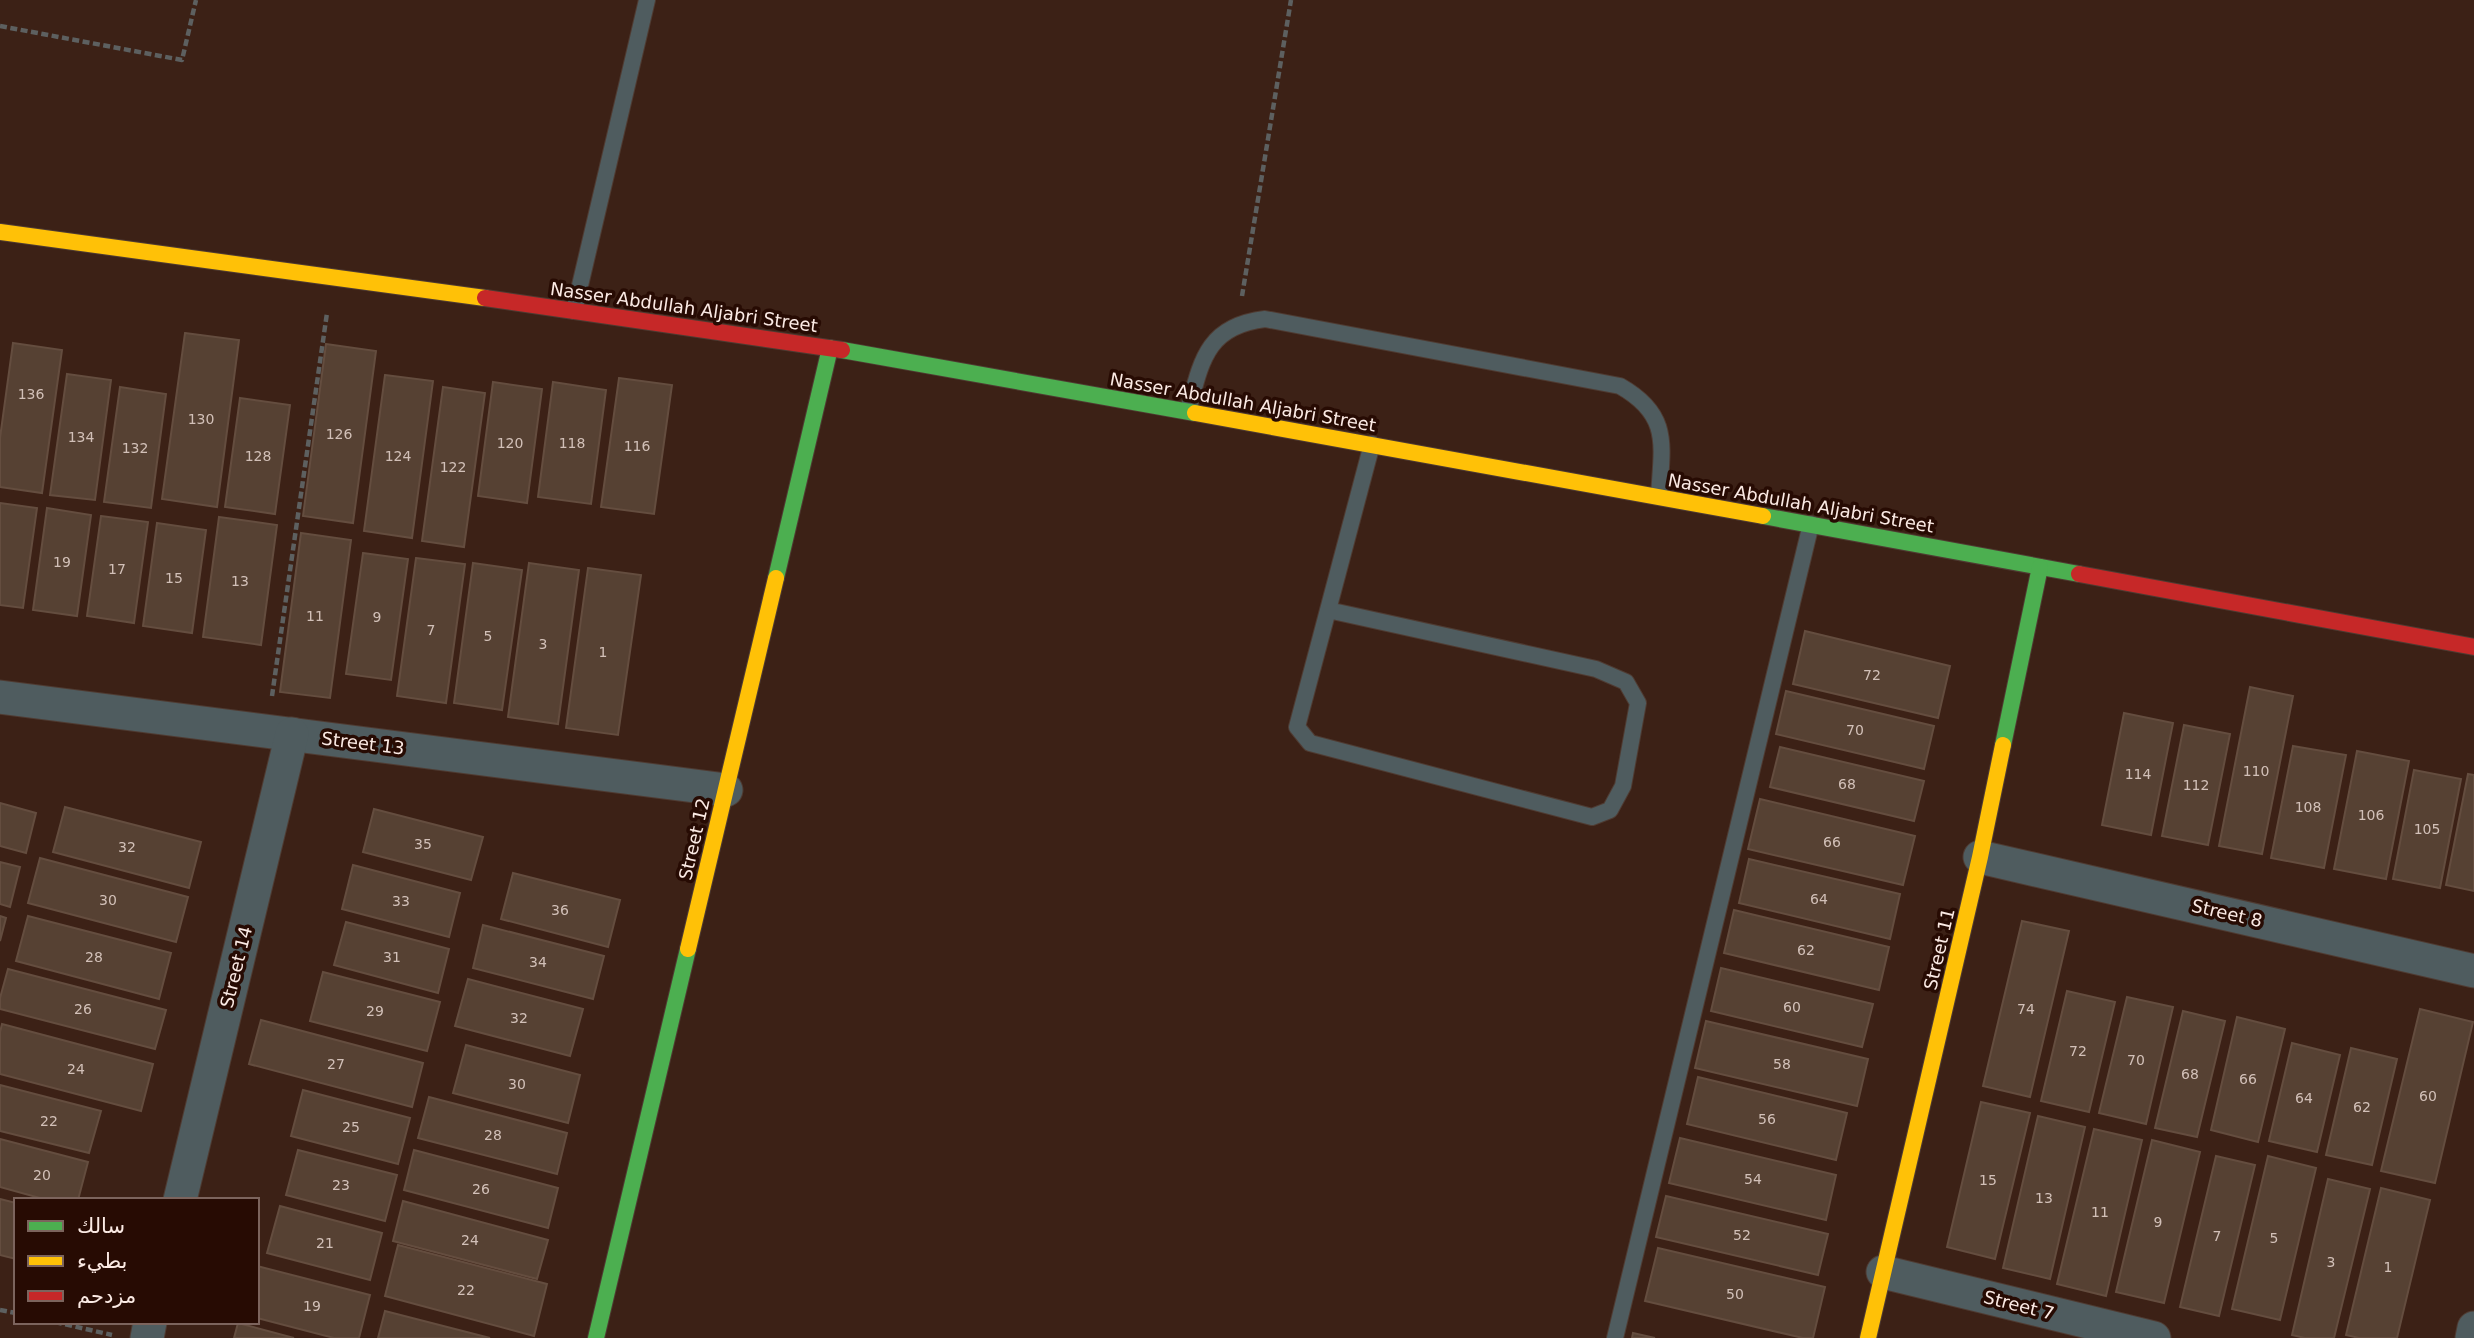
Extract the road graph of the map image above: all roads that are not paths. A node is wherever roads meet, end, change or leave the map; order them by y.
1 (646, 0) edge
2 (0, 232) edge
3 (574, 311) junction
4 (830, 348) junction
5 (1188, 411) junction
6 (1372, 444) junction
7 (1659, 496) junction
8 (1811, 524) junction
9 (2040, 566) junction
10 (1328, 610) junction
11 (2474, 646) edge
12 (0, 697) edge
13 (279, 733) junction
14 (726, 790) junction
15 (1980, 857) junction
16 (2474, 971) edge
17 (180, 1198) edge
18 (1883, 1272) junction
19 (2474, 1328) edge
20 (596, 1338) edge
21 (1615, 1338) edge
22 (1868, 1338) edge
23 (2154, 1338) edge
24 (2472, 1338) edge

1 - 3 lane
2 - 3 street, Nasser Abdullah Aljabri Street
3 - 4 street, Nasser Abdullah Aljabri Street
4 - 5 street, Nasser Abdullah Aljabri Street
4 - 14 street, Street 12
5 - 6 street, Nasser Abdullah Aljabri Street
5 - 7 lane
6 - 7 street, Nasser Abdullah Aljabri Street
6 - 10 lane
7 - 8 street, Nasser Abdullah Aljabri Street
8 - 9 street, Nasser Abdullah Aljabri Street
8 - 21 lane
9 - 11 street, Nasser Abdullah Aljabri Street
9 - 15 street, Street 11
10 - 10 lane
12 - 13 street, Street 13
13 - 14 street, Street 13
13 - 17 street, Street 14
14 - 20 street, Street 12
15 - 16 street, Street 8
15 - 18 street, Street 11
18 - 22 street, Street 11
18 - 23 street, Street 7
19 - 24 street

